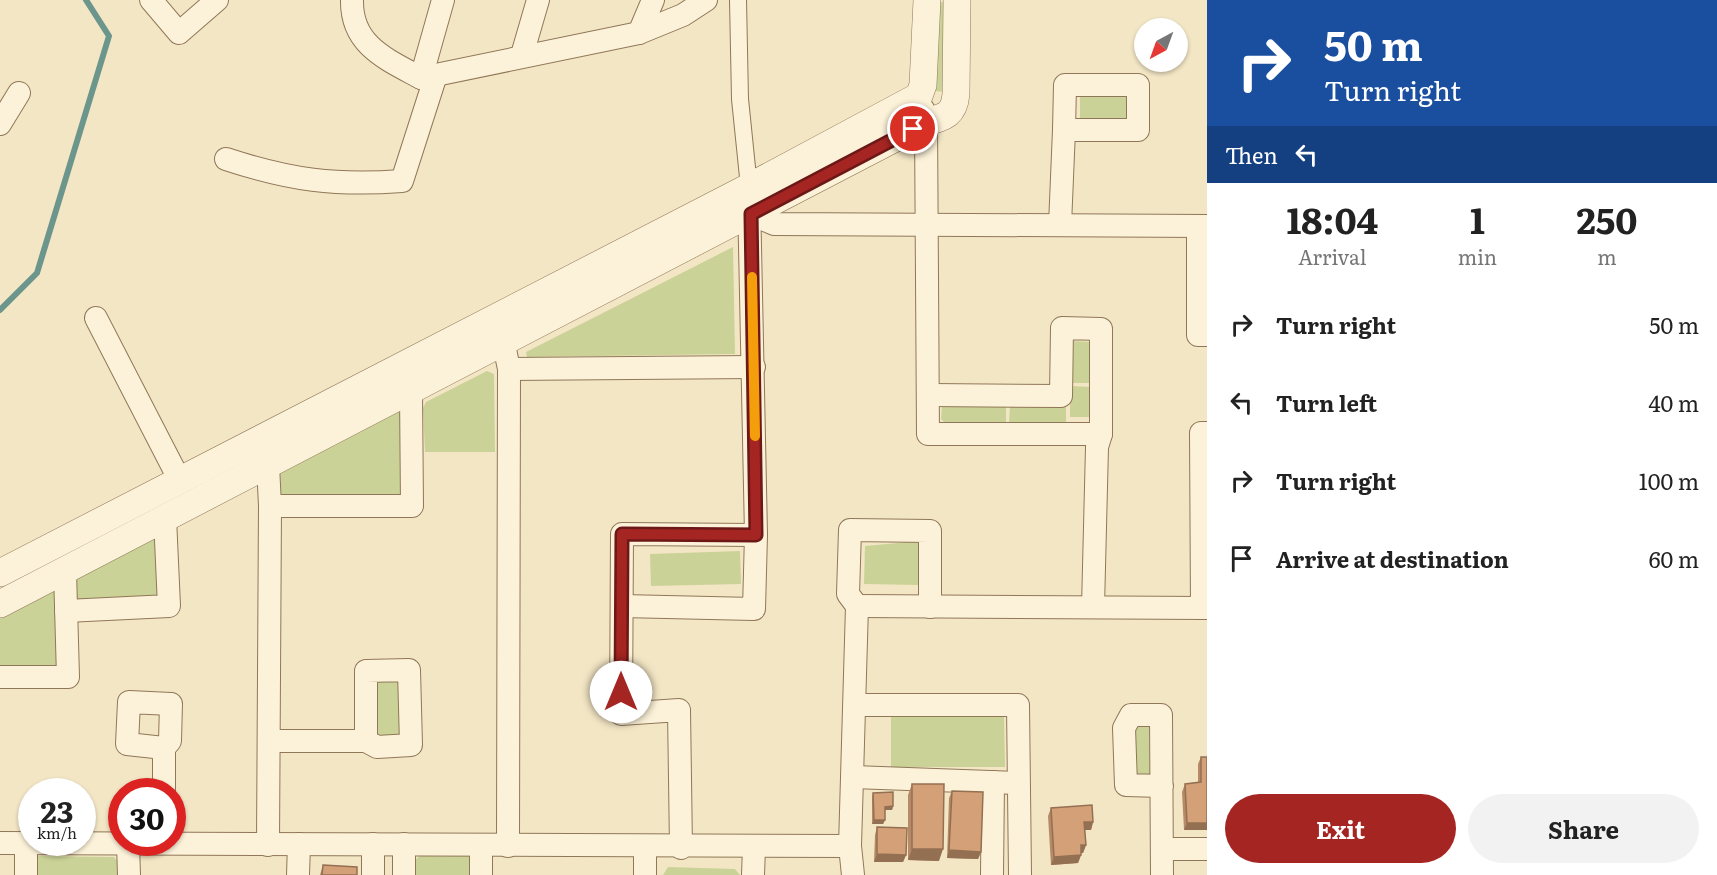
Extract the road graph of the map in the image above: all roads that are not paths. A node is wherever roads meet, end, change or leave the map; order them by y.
1 (151, 0) edge
2 (216, 0) edge
3 (352, 0) edge
4 (443, 0) edge
5 (538, 0) edge
6 (653, 0) edge
7 (706, 0) edge
8 (738, 0) edge
9 (927, 0) edge
10 (957, 0) edge
11 (639, 33) junction
12 (522, 55) junction
13 (428, 76) junction
14 (19, 93) dead end
15 (919, 96) junction
16 (926, 122) junction
17 (0, 124) edge
18 (1064, 130) dead end
19 (226, 159) dead end
20 (748, 187) junction
21 (751, 214) junction
22 (1060, 225) junction
23 (926, 226) junction
24 (1203, 226) edge
25 (498, 315) junction
26 (96, 318) dead end
27 (1207, 335) edge
28 (505, 342) junction
29 (754, 367) junction
30 (509, 369) junction
31 (411, 392) junction
32 (929, 395) junction
33 (1207, 433) edge
34 (1101, 434) junction
35 (258, 438) junction
36 (268, 465) junction
37 (178, 479) junction
38 (270, 506) junction
39 (165, 518) junction
40 (756, 535) junction
41 (1204, 536) edge
42 (65, 571) junction
43 (0, 573) edge
44 (0, 604) edge
45 (622, 606) junction
46 (857, 606) junction
47 (930, 607) junction
48 (1093, 607) junction
49 (1205, 608) edge
50 (66, 611) junction
51 (0, 677) edge
52 (855, 705) junction
53 (270, 741) junction
54 (366, 741) dead end
55 (164, 748) dead end
56 (853, 777) junction
57 (164, 778) edge
58 (993, 782) junction
59 (1017, 783) junction
60 (1162, 786) dead end
61 (0, 843) edge
62 (18, 843) edge
63 (186, 843) edge
64 (299, 844) junction
65 (373, 844) junction
66 (404, 844) junction
67 (268, 845) junction
68 (481, 845) junction
69 (508, 846) junction
70 (850, 846) junction
71 (645, 847) junction
72 (681, 848) junction
73 (754, 848) junction
74 (1163, 849) junction
75 (1207, 849) edge
76 (26, 856) edge
77 (129, 856) edge
78 (26, 875) edge
79 (129, 875) edge
80 (298, 875) edge
81 (373, 875) edge
82 (404, 875) edge
83 (481, 875) edge
84 (645, 875) edge
85 (753, 875) edge
86 (853, 875) edge
87 (992, 875) edge
88 (1020, 875) edge
89 (1162, 875) edge

1 - 2 street
3 - 13 street
4 - 13 street
5 - 12 street
6 - 11 street
7 - 11 street
8 - 20 street
9 - 15 street
10 - 16 street
11 - 12 street
12 - 13 street
13 - 19 street
14 - 17 street
15 - 16 street
15 - 20 street
16 - 21 street
16 - 23 street
18 - 22 street
20 - 21 street
20 - 25 street
21 - 23 street
21 - 28 street
21 - 29 street
22 - 23 street
22 - 24 street
23 - 32 street
24 - 27 street
25 - 28 street
25 - 35 street
26 - 37 street
28 - 30 street
28 - 31 street
29 - 30 street
29 - 40 street
30 - 69 street
31 - 36 street
31 - 38 street
32 - 34 street
32 - 34 street
33 - 41 street
34 - 48 street
35 - 36 street
35 - 37 street
36 - 38 street
36 - 39 street
37 - 43 street
38 - 53 street
39 - 42 street
39 - 50 street
40 - 45 street
40 - 45 street
41 - 49 street
42 - 44 street
42 - 50 street
45 - 72 street
46 - 47 street
46 - 47 street
46 - 52 street
47 - 48 street
48 - 49 street
50 - 51 street
52 - 56 street
52 - 59 street
53 - 54 street
53 - 67 street
55 - 57 street
56 - 58 street
56 - 70 street
58 - 59 street
58 - 87 street
59 - 88 street
60 - 74 street
61 - 62 street
63 - 67 street
64 - 65 street
64 - 67 street
64 - 80 street
65 - 66 street
65 - 81 street
66 - 68 street
66 - 82 street
68 - 69 street
68 - 83 street
69 - 71 street
70 - 73 street
70 - 86 street
71 - 72 street
71 - 84 street
72 - 73 street
73 - 85 street
74 - 75 street
74 - 89 street
76 - 78 street
77 - 79 street

